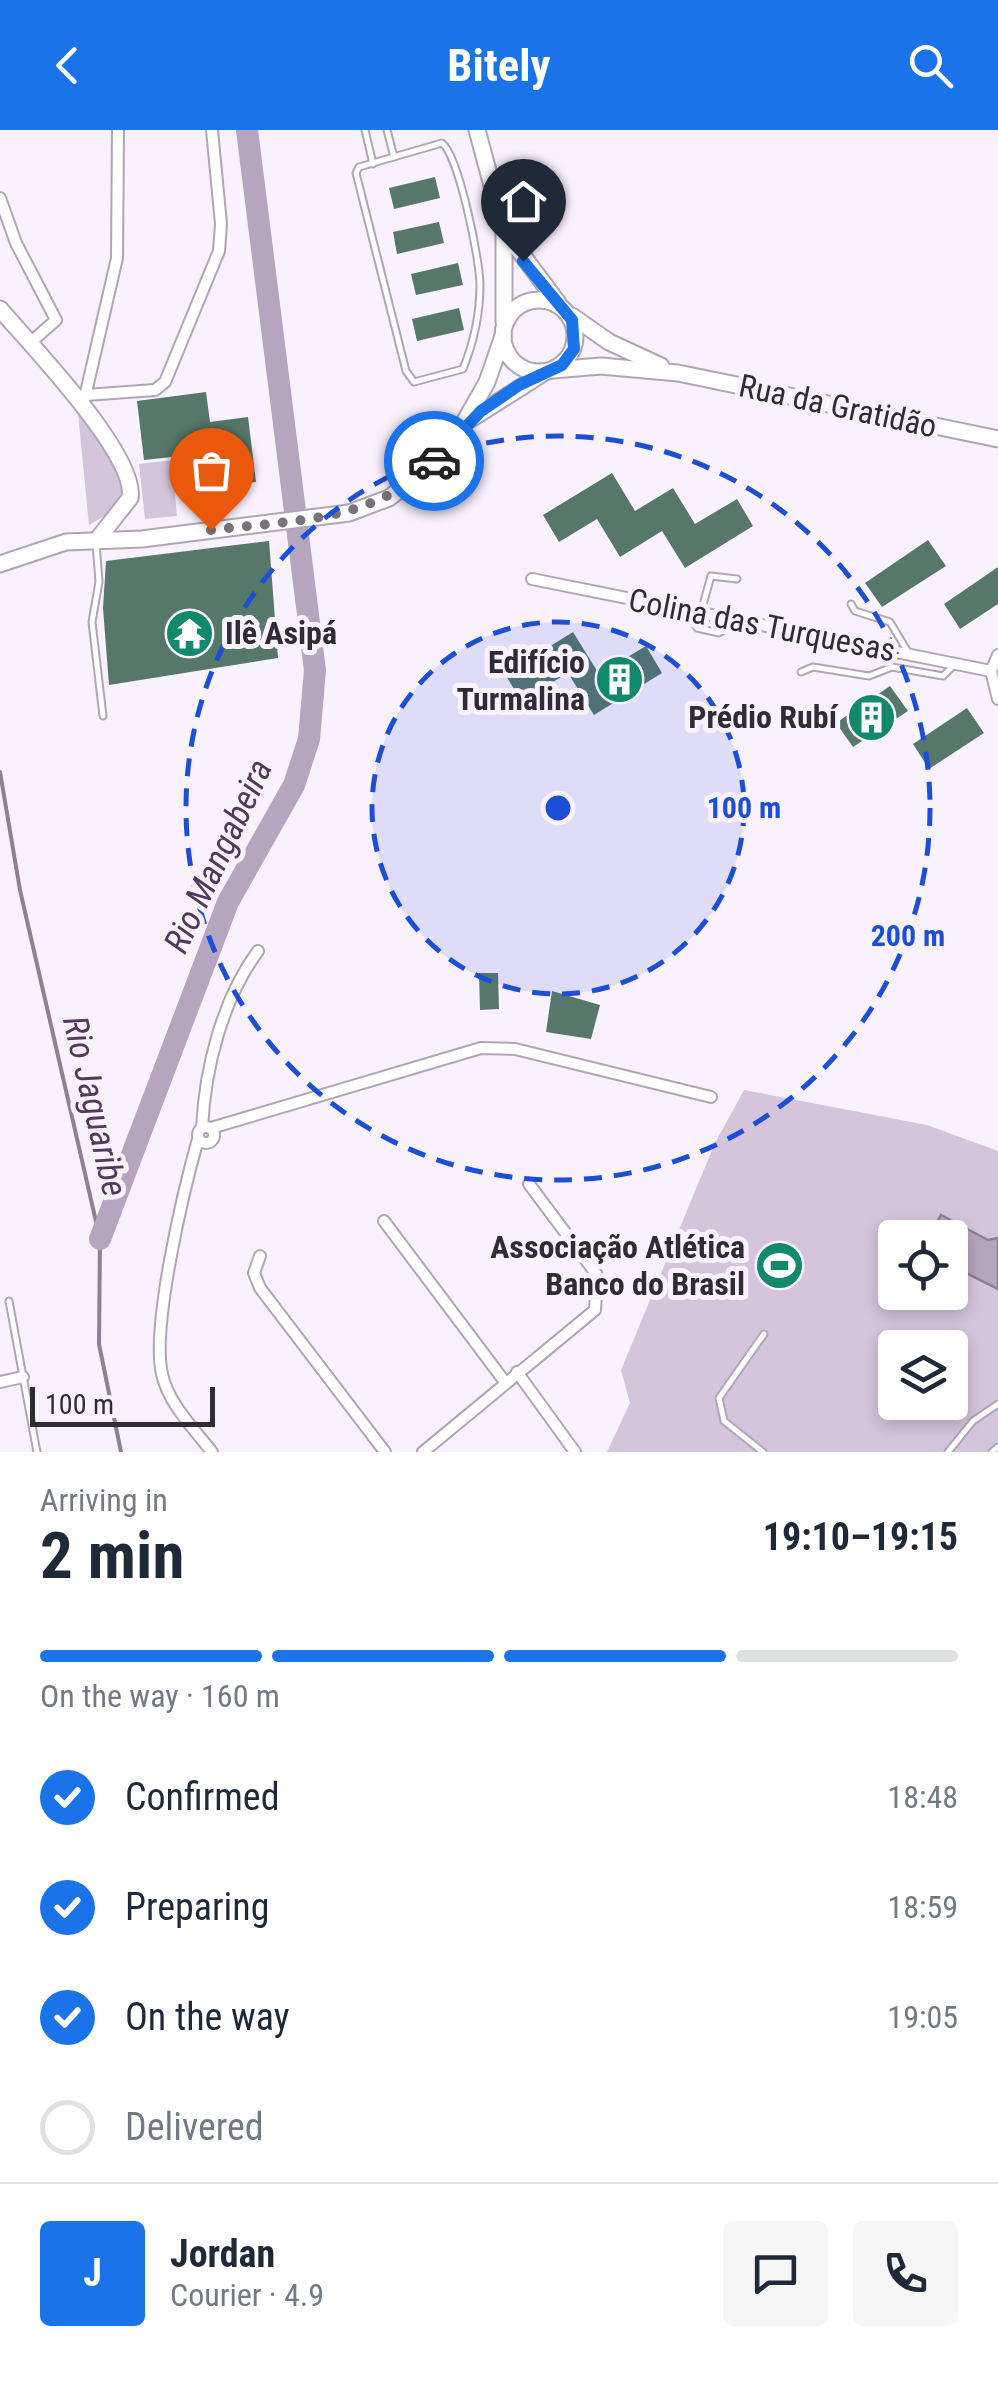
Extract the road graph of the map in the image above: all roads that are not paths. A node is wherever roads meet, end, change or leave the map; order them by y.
1 (118, 130) edge
2 (212, 130) edge
3 (365, 130) edge
4 (387, 130) edge
5 (477, 130) edge
6 (394, 157) junction
7 (373, 164) junction
8 (0, 198) edge
9 (504, 230) junction
10 (0, 309) edge
11 (564, 310) junction
12 (503, 332) junction
13 (35, 340) junction
14 (549, 371) junction
15 (678, 373) junction
16 (84, 400) junction
17 (460, 428) junction
18 (998, 438) edge
19 (109, 522) junction
20 (96, 540) junction
21 (66, 542) junction
22 (0, 564) edge
23 (532, 579) dead end
24 (737, 580) dead end
25 (852, 604) dead end
26 (683, 608) junction
27 (701, 612) junction
28 (738, 620) junction
29 (911, 655) junction
30 (998, 655) edge
31 (954, 664) junction
32 (909, 670) junction
33 (991, 671) junction
34 (801, 672) dead end
35 (998, 699) edge
36 (104, 716) dead end
37 (258, 952) dead end
38 (711, 1097) dead end
39 (207, 1135) junction
40 (529, 1184) dead end
41 (384, 1220) dead end
42 (260, 1256) dead end
43 (9, 1301) dead end
44 (764, 1334) dead end
45 (518, 1372) junction
46 (24, 1378) junction
47 (0, 1382) edge
48 (506, 1382) junction
49 (998, 1404) edge
50 (998, 1447) edge
51 (385, 1450) edge
52 (37, 1452) edge
53 (212, 1452) edge
54 (423, 1452) edge
55 (575, 1452) edge
56 (763, 1452) edge
57 (948, 1452) edge
58 (992, 1452) edge

1 - 16 street
2 - 16 street
3 - 7 lane
4 - 6 lane
5 - 9 street
6 - 7 lane
6 - 7 lane
8 - 13 street
9 - 11 street, Rua da Gratidão
9 - 12 street, Rua da Gratidão
10 - 13 street
11 - 12 street
11 - 14 street
11 - 15 street, Rua da Gratidão
12 - 14 street
12 - 17 street, Rua da Gratidão
13 - 16 street
14 - 15 street, Rua da Gratidão
14 - 17 street, Rua da Gratidão
15 - 18 street, Rua da Gratidão
16 - 19 street
17 - 20 street, Rua da Gratidão
19 - 20 street
19 - 21 street
20 - 21 street, Rua da Gratidão
20 - 36 lane
21 - 22 street, Rua da Gratidão
23 - 26 street, Colina das Turquesas
24 - 27 lane
25 - 29 lane
26 - 27 street, Colina das Turquesas
26 - 28 lane
27 - 28 street, Colina das Turquesas
28 - 29 street, Colina das Turquesas
29 - 31 street, Colina das Turquesas
29 - 32 lane
30 - 33 street
31 - 32 lane
31 - 33 street, Colina das Turquesas
32 - 34 lane
33 - 35 street
37 - 39 street
38 - 39 street
39 - 53 street
40 - 45 street
41 - 48 street
42 - 51 street
43 - 46 lane
44 - 56 lane
45 - 48 street
45 - 55 street
46 - 47 street
46 - 52 lane
48 - 54 street
49 - 57 lane
50 - 58 lane

